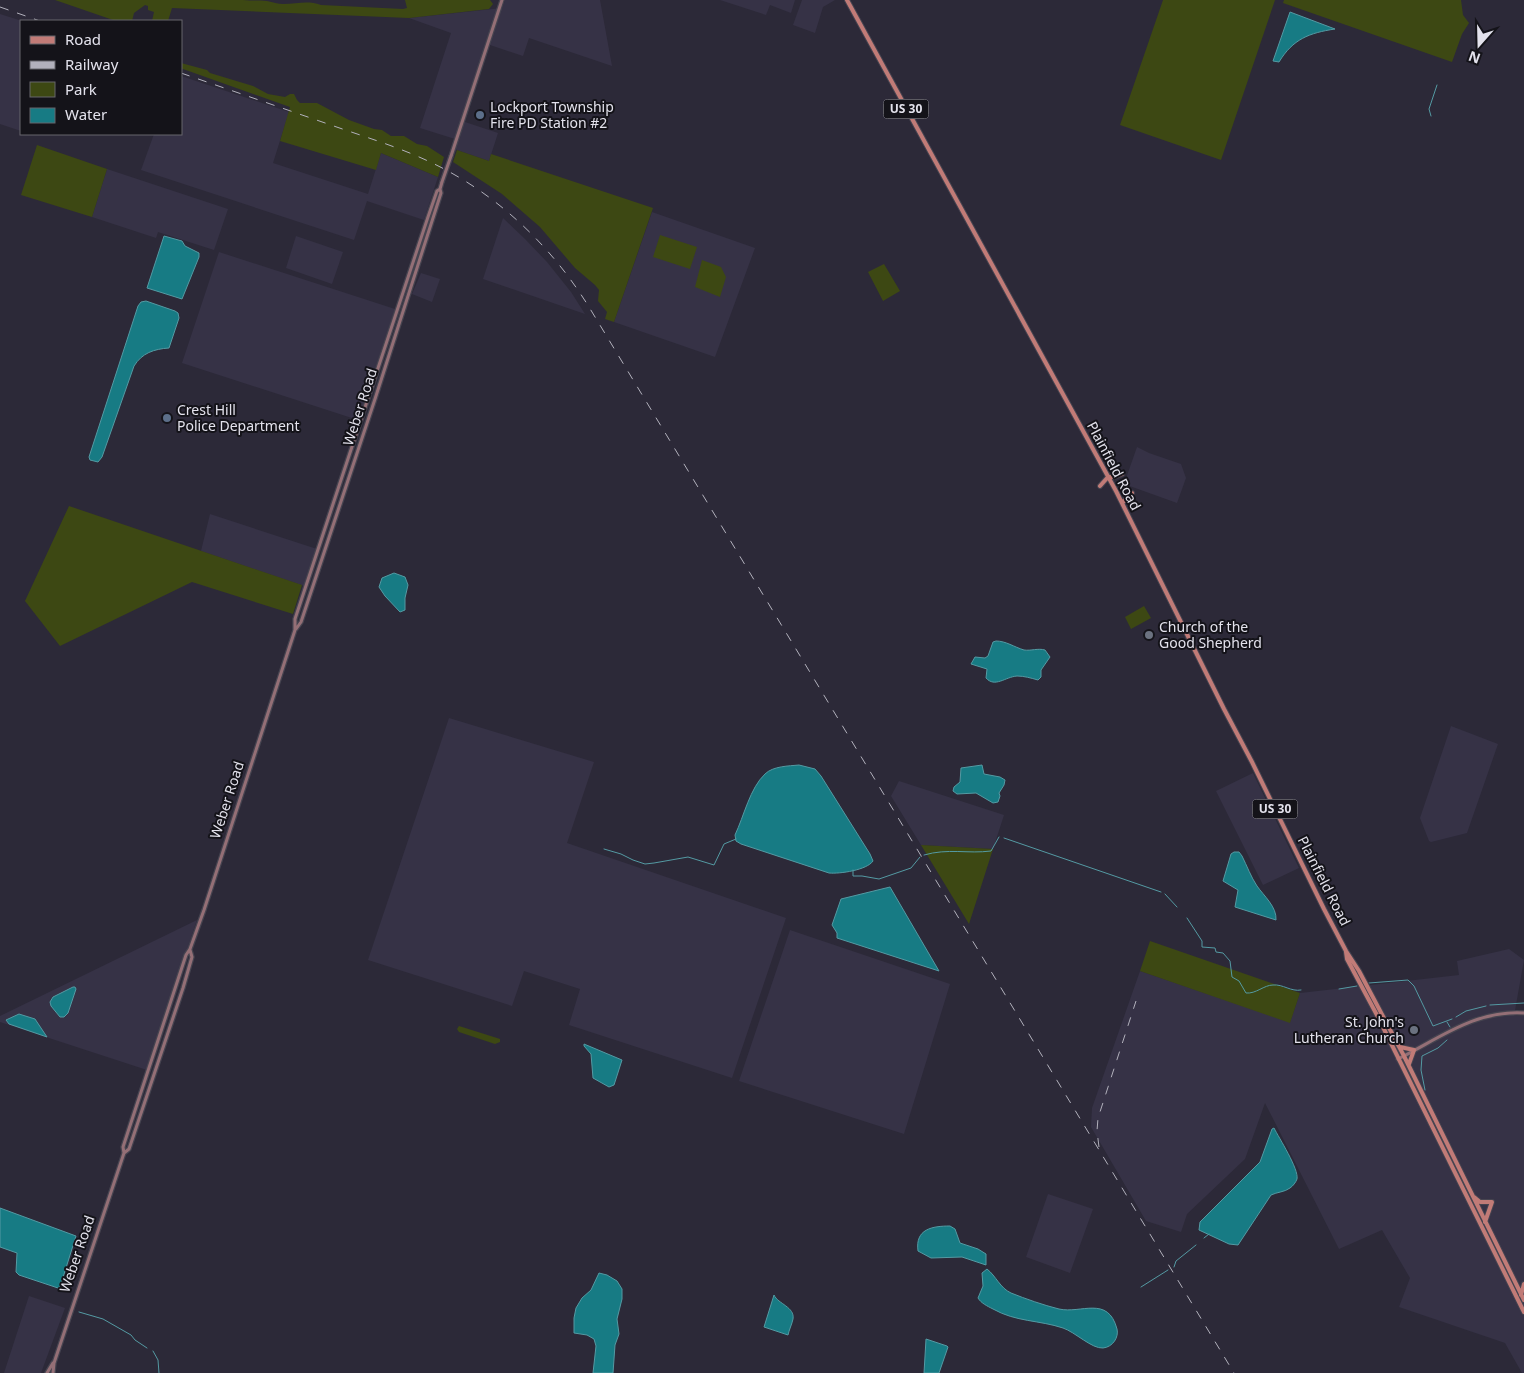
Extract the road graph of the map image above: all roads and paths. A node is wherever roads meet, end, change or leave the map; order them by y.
1 (502, 0) edge
2 (847, 0) edge
3 (440, 189) junction
4 (1122, 474) dead end
5 (1108, 477) junction
6 (1100, 486) dead end
7 (1132, 493) dead end
8 (1122, 504) junction
9 (295, 630) junction
10 (190, 949) junction
11 (1346, 951) junction
12 (1524, 1013) edge
13 (1398, 1046) junction
14 (1414, 1050) junction
15 (1404, 1056) junction
16 (1398, 1059) junction
17 (1409, 1066) junction
18 (124, 1153) junction
19 (1472, 1196) junction
20 (1485, 1222) junction
21 (1514, 1280) junction
22 (1524, 1283) edge
23 (1521, 1295) junction
24 (1524, 1300) edge
25 (1524, 1312) edge
26 (54, 1363) junction
27 (47, 1373) edge
28 (53, 1373) edge

1 - 3 main road, Weber Road, bridge
2 - 5 main road, Plainfield Road / US 30
3 - 9 main road, Weber Road
3 - 9 main road, Weber Road
4 - 5 main road
5 - 6 main road
5 - 8 main road, Plainfield Road / US 30
7 - 8 main road
8 - 11 main road, Plainfield Road / US 30
9 - 10 main road, Weber Road
10 - 18 main road, Weber Road
10 - 18 main road, Weber Road
11 - 13 main road, Plainfield Road / US 30
11 - 16 main road, Plainfield Road / US 30
12 - 14 main road
13 - 14 main road
13 - 15 main road, Plainfield Road / US 30
14 - 15 main road
14 - 17 main road
15 - 16 main road
15 - 17 main road, Plainfield Road / US 30
16 - 25 main road, Plainfield Road / US 30
17 - 19 main road, Plainfield Road / US 30
18 - 26 main road, Weber Road
19 - 20 main road, Plainfield Road / US 30
19 - 20 main road
20 - 21 main road, Plainfield Road / US 30
21 - 22 main road
21 - 23 main road, Plainfield Road / US 30
22 - 23 main road
23 - 24 main road, Plainfield Road / US 30
26 - 27 main road, Weber Road
26 - 28 main road, Weber Road

